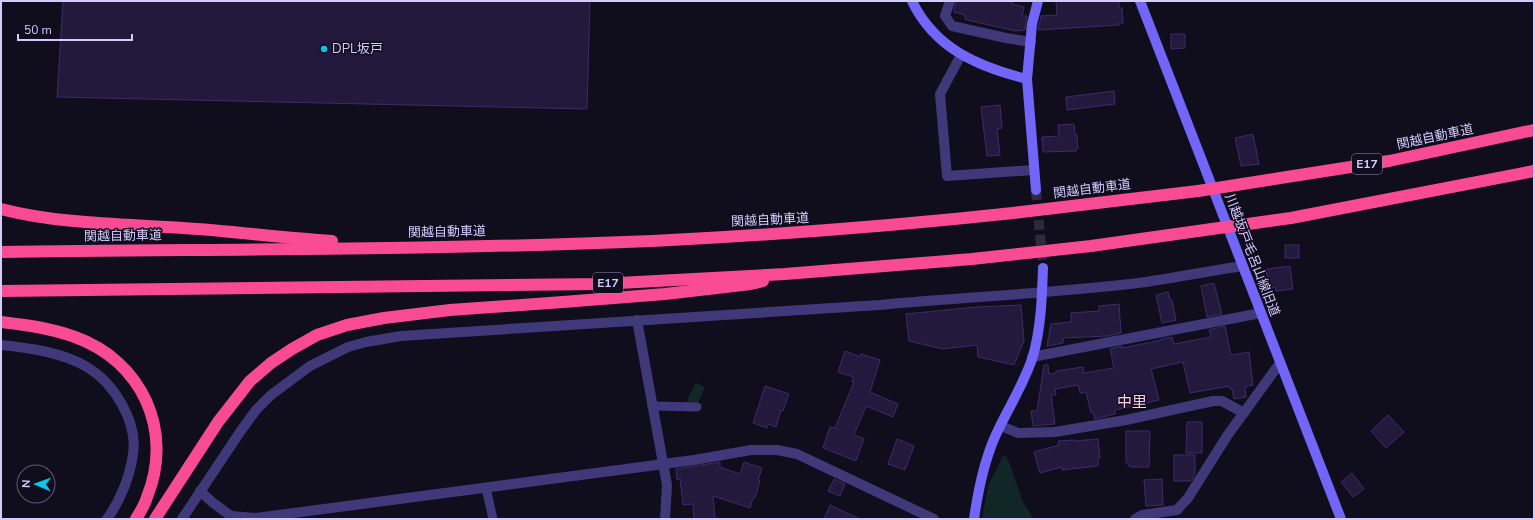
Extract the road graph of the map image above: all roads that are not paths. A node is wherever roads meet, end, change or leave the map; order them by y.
1 (912, 1) edge
2 (950, 1) edge
3 (1038, 1) edge
4 (1140, 1) edge
5 (1031, 42) junction
6 (961, 55) junction
7 (1028, 79) junction
8 (1534, 130) edge
9 (1034, 170) junction
10 (1534, 171) edge
11 (1036, 190) tunnel mouth
12 (1, 209) edge
13 (430, 247) junction
14 (1, 252) edge
15 (1242, 266) junction
16 (1043, 268) tunnel mouth
17 (785, 274) junction
18 (1, 292) edge
19 (1042, 292) junction
20 (1261, 313) junction
21 (637, 320) junction
22 (1, 322) edge
23 (1, 345) edge
24 (1032, 357) junction
25 (1280, 363) junction
26 (652, 406) junction
27 (697, 407) dead end
28 (1244, 413) junction
29 (1001, 426) junction
30 (664, 463) junction
31 (486, 488) junction
32 (200, 491) junction
33 (107, 519) edge
34 (136, 519) edge
35 (155, 519) edge
36 (182, 519) edge
37 (256, 519) edge
38 (493, 519) edge
39 (665, 519) edge
40 (934, 519) edge
41 (974, 519) edge
42 (1135, 519) edge
43 (1341, 519) edge

1 - 6 street
2 - 5 street
3 - 5 street
4 - 15 street, 川越坂戸毛呂山線旧道
5 - 7 street
6 - 7 street
6 - 9 street
7 - 9 street
8 - 13 highway, 関越自動車道 / E17, bridge
9 - 11 street
10 - 17 highway, E17, bridge
12 - 13 highway
13 - 14 highway, 関越自動車道 / E17
15 - 19 street
15 - 20 street, 川越坂戸毛呂山線旧道
16 - 19 street
17 - 18 highway, E17
17 - 35 highway
19 - 21 street
19 - 24 street
20 - 24 street
20 - 25 street, 川越坂戸毛呂山線旧道
21 - 26 street
21 - 32 street
22 - 34 highway
23 - 33 street
24 - 29 street
25 - 28 street
25 - 43 street, 川越坂戸毛呂山線旧道
26 - 27 lane
26 - 30 street
28 - 29 street
28 - 42 street
29 - 41 street
30 - 31 street
30 - 39 street
30 - 40 street
31 - 37 street
31 - 38 lane
32 - 36 street
32 - 37 street

